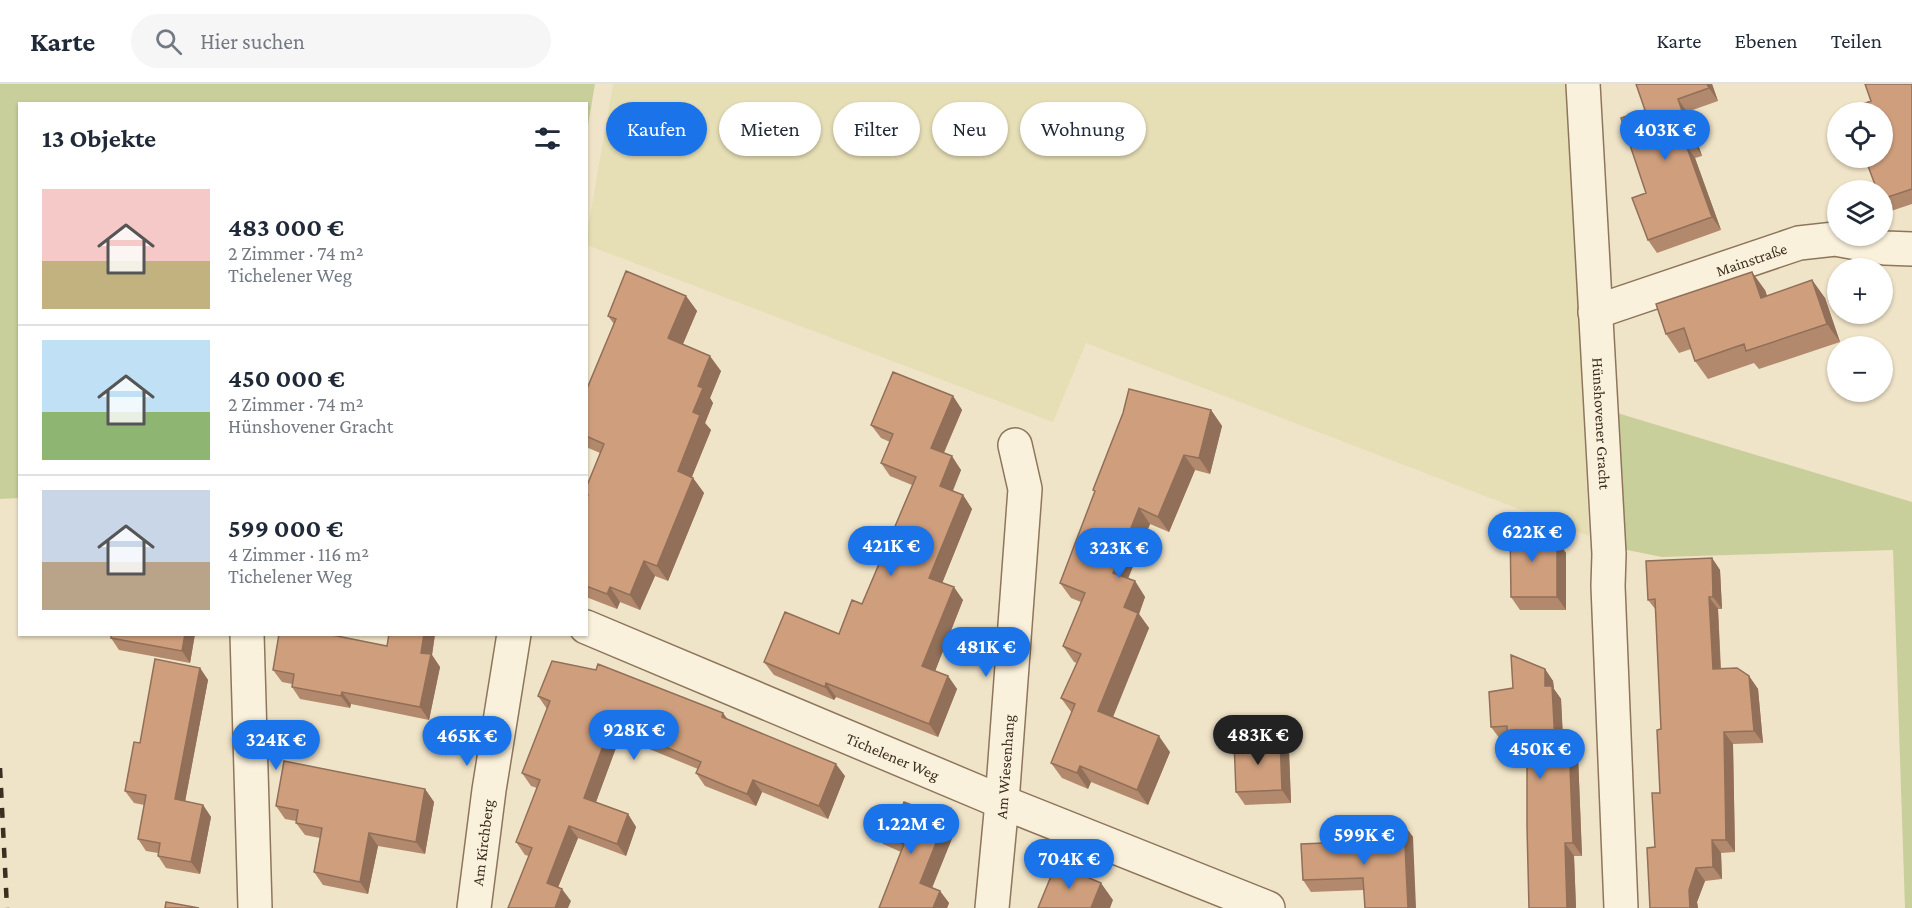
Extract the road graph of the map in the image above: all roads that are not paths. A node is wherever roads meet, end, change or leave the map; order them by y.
1 (1583, 84) edge
2 (1912, 249) edge
3 (1595, 312) junction
4 (1015, 445) dead end
5 (588, 628) edge
6 (247, 636) edge
7 (514, 636) edge
8 (1002, 802) junction
9 (264, 906) edge
10 (474, 908) edge
11 (992, 908) edge
12 (1268, 908) edge
13 (1621, 908) edge

1 - 3 street, Hünshovener Gracht
2 - 3 street, Mainstraße
3 - 13 street, Hünshovener Gracht
4 - 8 street, Am Wiesenhang
5 - 8 street, Tichelener Weg
6 - 9 street
7 - 10 street, Am Kirchberg
8 - 11 street, Am Wiesenhang
8 - 12 street, Tichelener Weg

